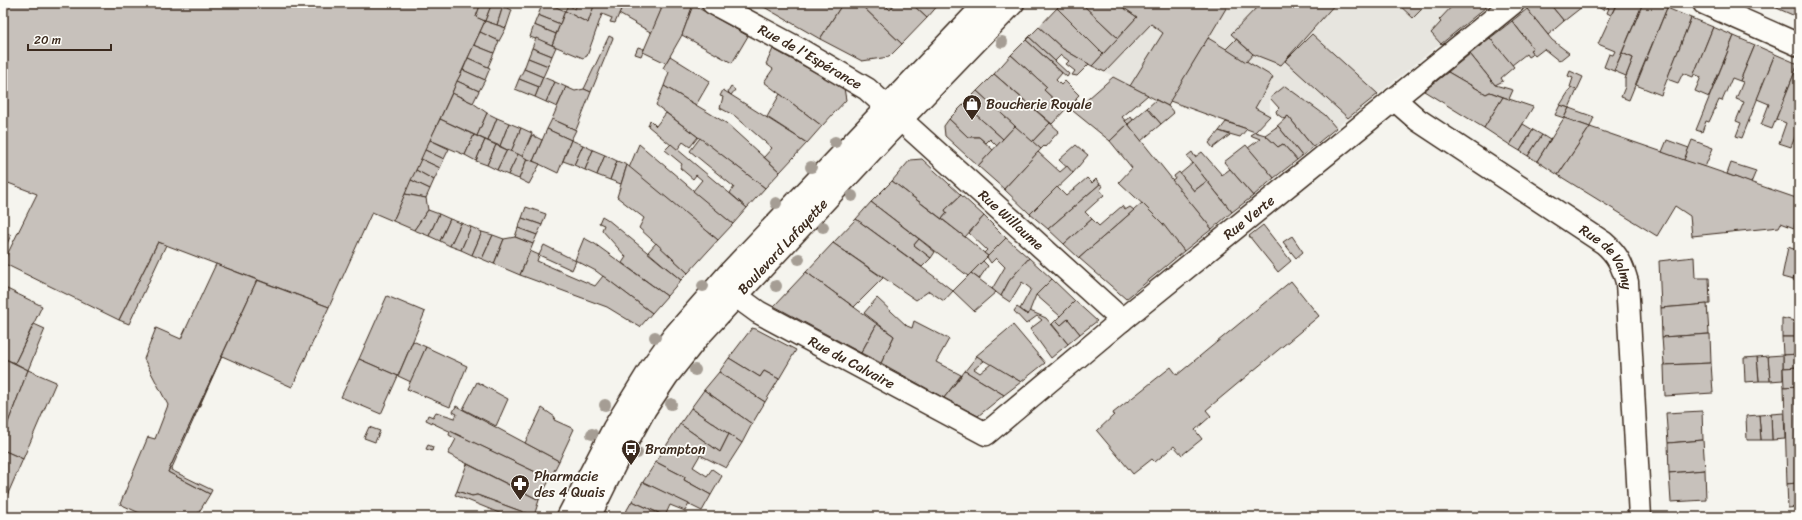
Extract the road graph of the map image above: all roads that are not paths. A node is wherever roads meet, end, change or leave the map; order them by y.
1 (713, 3) edge
2 (986, 3) edge
3 (1012, 3) edge
4 (1513, 3) edge
5 (1704, 3) edge
6 (1799, 44) edge
7 (1394, 99) junction
8 (894, 113) junction
9 (727, 290) junction
10 (1122, 320) junction
11 (986, 434) joint
12 (568, 517) edge
13 (589, 517) edge
14 (1640, 517) edge

1 - 8 street, Rue de l'Espérance
2 - 8 street, Boulevard Lafayette
3 - 8 street, Boulevard Lafayette
4 - 7 street, Rue Verte
5 - 6 street
7 - 10 street, Rue Verte
7 - 14 street, Rue de Valmy
8 - 9 street, Boulevard Lafayette
8 - 10 street, Rue Willaume
9 - 11 street, Rue du Calvaire
9 - 12 street, Boulevard Lafayette
9 - 13 street, Boulevard Lafayette
10 - 11 street, Rue Verte

